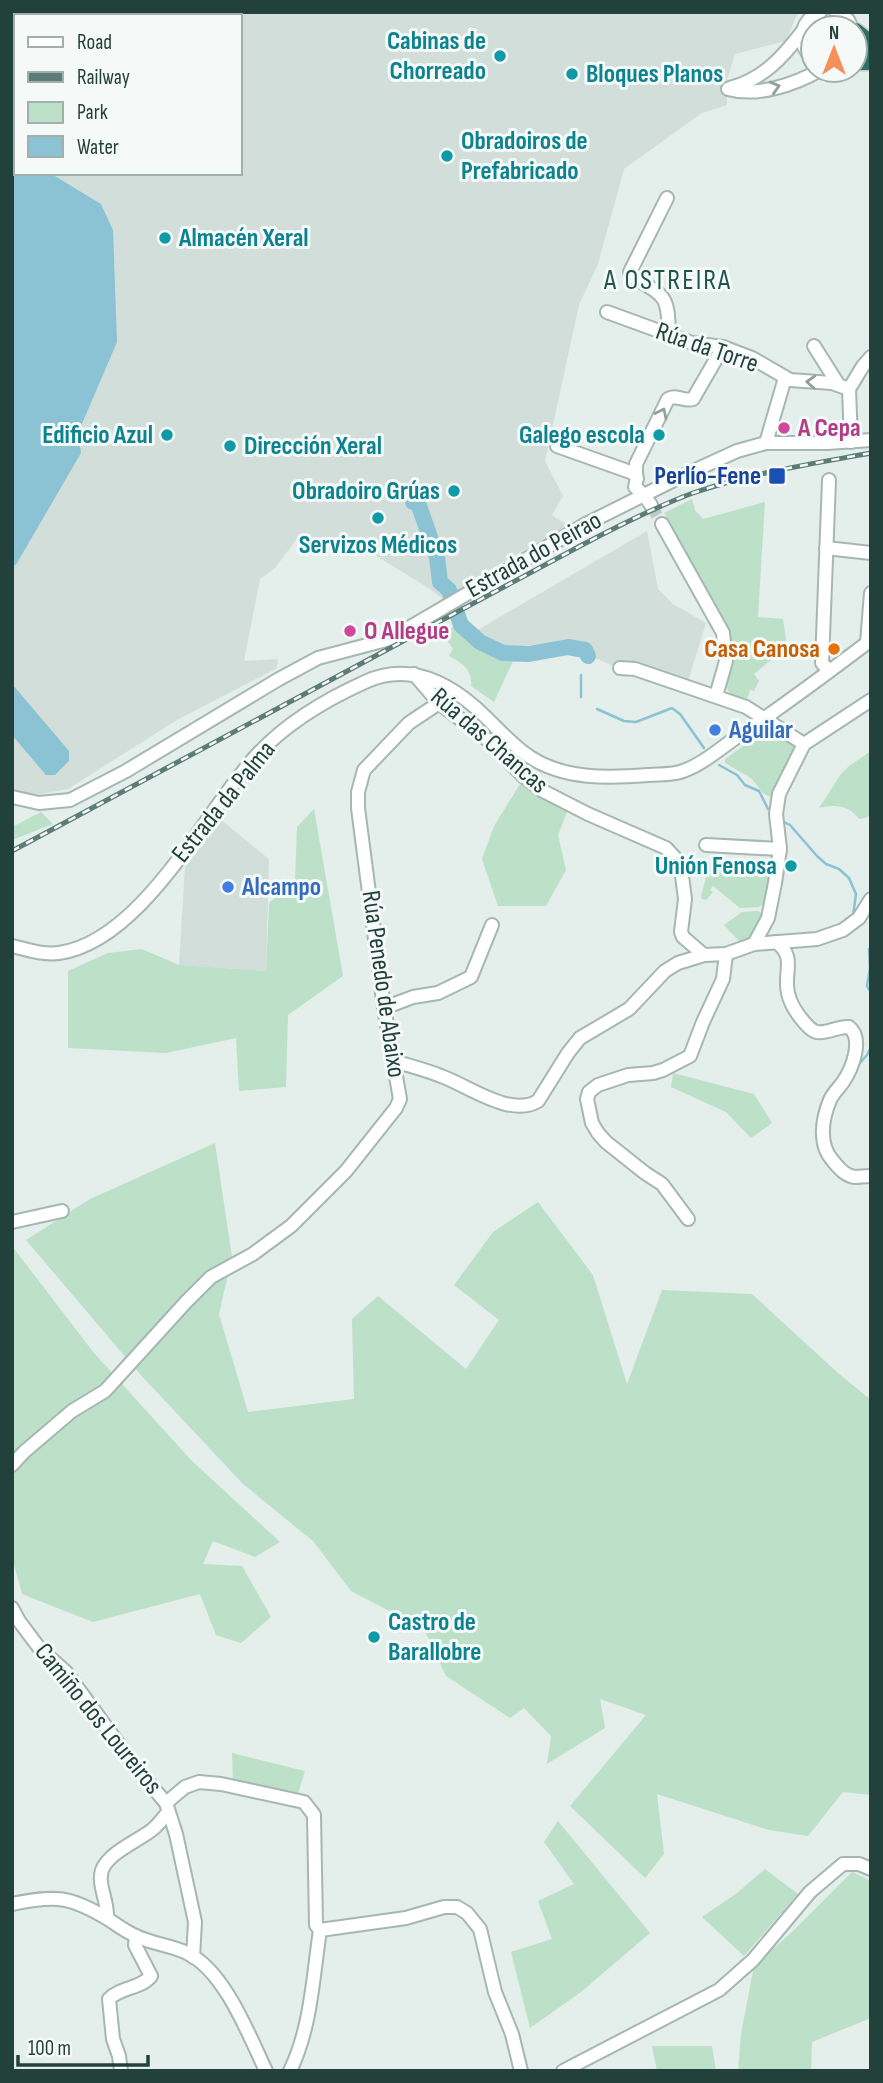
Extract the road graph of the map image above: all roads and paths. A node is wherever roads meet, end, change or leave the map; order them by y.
1 (799, 31) edge
2 (799, 79) edge
3 (667, 198) dead end
4 (607, 312) dead end
5 (669, 335) junction
6 (814, 345) dead end
7 (723, 347) junction
8 (871, 357) edge
9 (785, 378) junction
10 (843, 386) junction
11 (871, 440) edge
12 (851, 442) junction
13 (766, 443) junction
14 (557, 446) dead end
15 (636, 475) junction
16 (829, 480) dead end
17 (647, 500) junction
18 (662, 524) tunnel mouth
19 (826, 548) junction
20 (871, 553) edge
21 (871, 593) edge
22 (869, 641) edge
23 (620, 668) dead end
24 (829, 671) junction
25 (413, 673) junction
26 (716, 696) junction
27 (871, 700) edge
28 (439, 703) junction
29 (765, 719) junction
30 (804, 744) junction
31 (12, 797) edge
32 (706, 845) dead end
33 (780, 849) junction
34 (871, 899) edge
35 (492, 925) dead end
36 (776, 942) junction
37 (754, 944) junction
38 (12, 946) edge
39 (726, 954) junction
40 (704, 955) junction
41 (384, 1008) junction
42 (394, 1061) junction
43 (871, 1176) edge
44 (62, 1211) dead end
45 (688, 1219) dead end
46 (12, 1222) edge
47 (12, 1465) edge
48 (12, 1608) edge
49 (167, 1807) junction
50 (871, 1869) edge
51 (12, 1903) edge
52 (107, 1919) junction
53 (320, 1930) junction
54 (136, 1936) junction
55 (193, 1957) junction
56 (121, 2071) edge
57 (266, 2071) edge
58 (289, 2071) edge
59 (521, 2071) edge
60 (563, 2071) edge

1 -> 2 street
3 - 5 street
4 - 5 street, Rúa da Torre
5 - 7 street, Rúa da Torre
6 - 10 street
7 - 9 street, Rúa da Torre
15 -> 7 street
8 - 10 street
10 -> 9 street, Rúa da Torre
9 - 13 street
10 - 12 street
11 - 12 street, Estrada do Peirao
12 - 13 street, Estrada do Peirao
13 - 17 street, Estrada do Peirao
14 - 15 street
15 - 17 street
16 - 19 street
17 - 31 street, Estrada do Peirao
18 - 26 street
19 - 20 street
19 - 24 street
21 - 22 street
22 - 24 street
23 - 26 street
24 - 29 street
25 - 28 street, Rúa das Chancas
25 - 29 street
25 - 38 street, Estrada da Palma
26 - 29 street
27 - 30 street
28 - 40 street, Rúa das Chancas
28 - 41 street, Rúa Penedo de Abaixo
29 - 30 street
30 - 33 street
32 - 33 street
33 - 37 street
34 - 36 street
35 - 41 street
36 - 37 street
36 - 43 street
37 - 39 street
39 - 40 street
39 - 45 street
40 - 42 street
41 - 42 street, Rúa Penedo de Abaixo
42 - 47 street, Rúa Penedo de Abaixo
44 - 46 street
48 - 49 street, Camiño dos Loureiros
49 - 52 street
49 - 53 street
49 - 55 street, Camiño dos Loureiros
50 - 60 street
51 - 52 street
52 - 54 street
53 - 58 street
53 - 59 street
54 - 55 street
54 - 56 street
55 - 57 street

